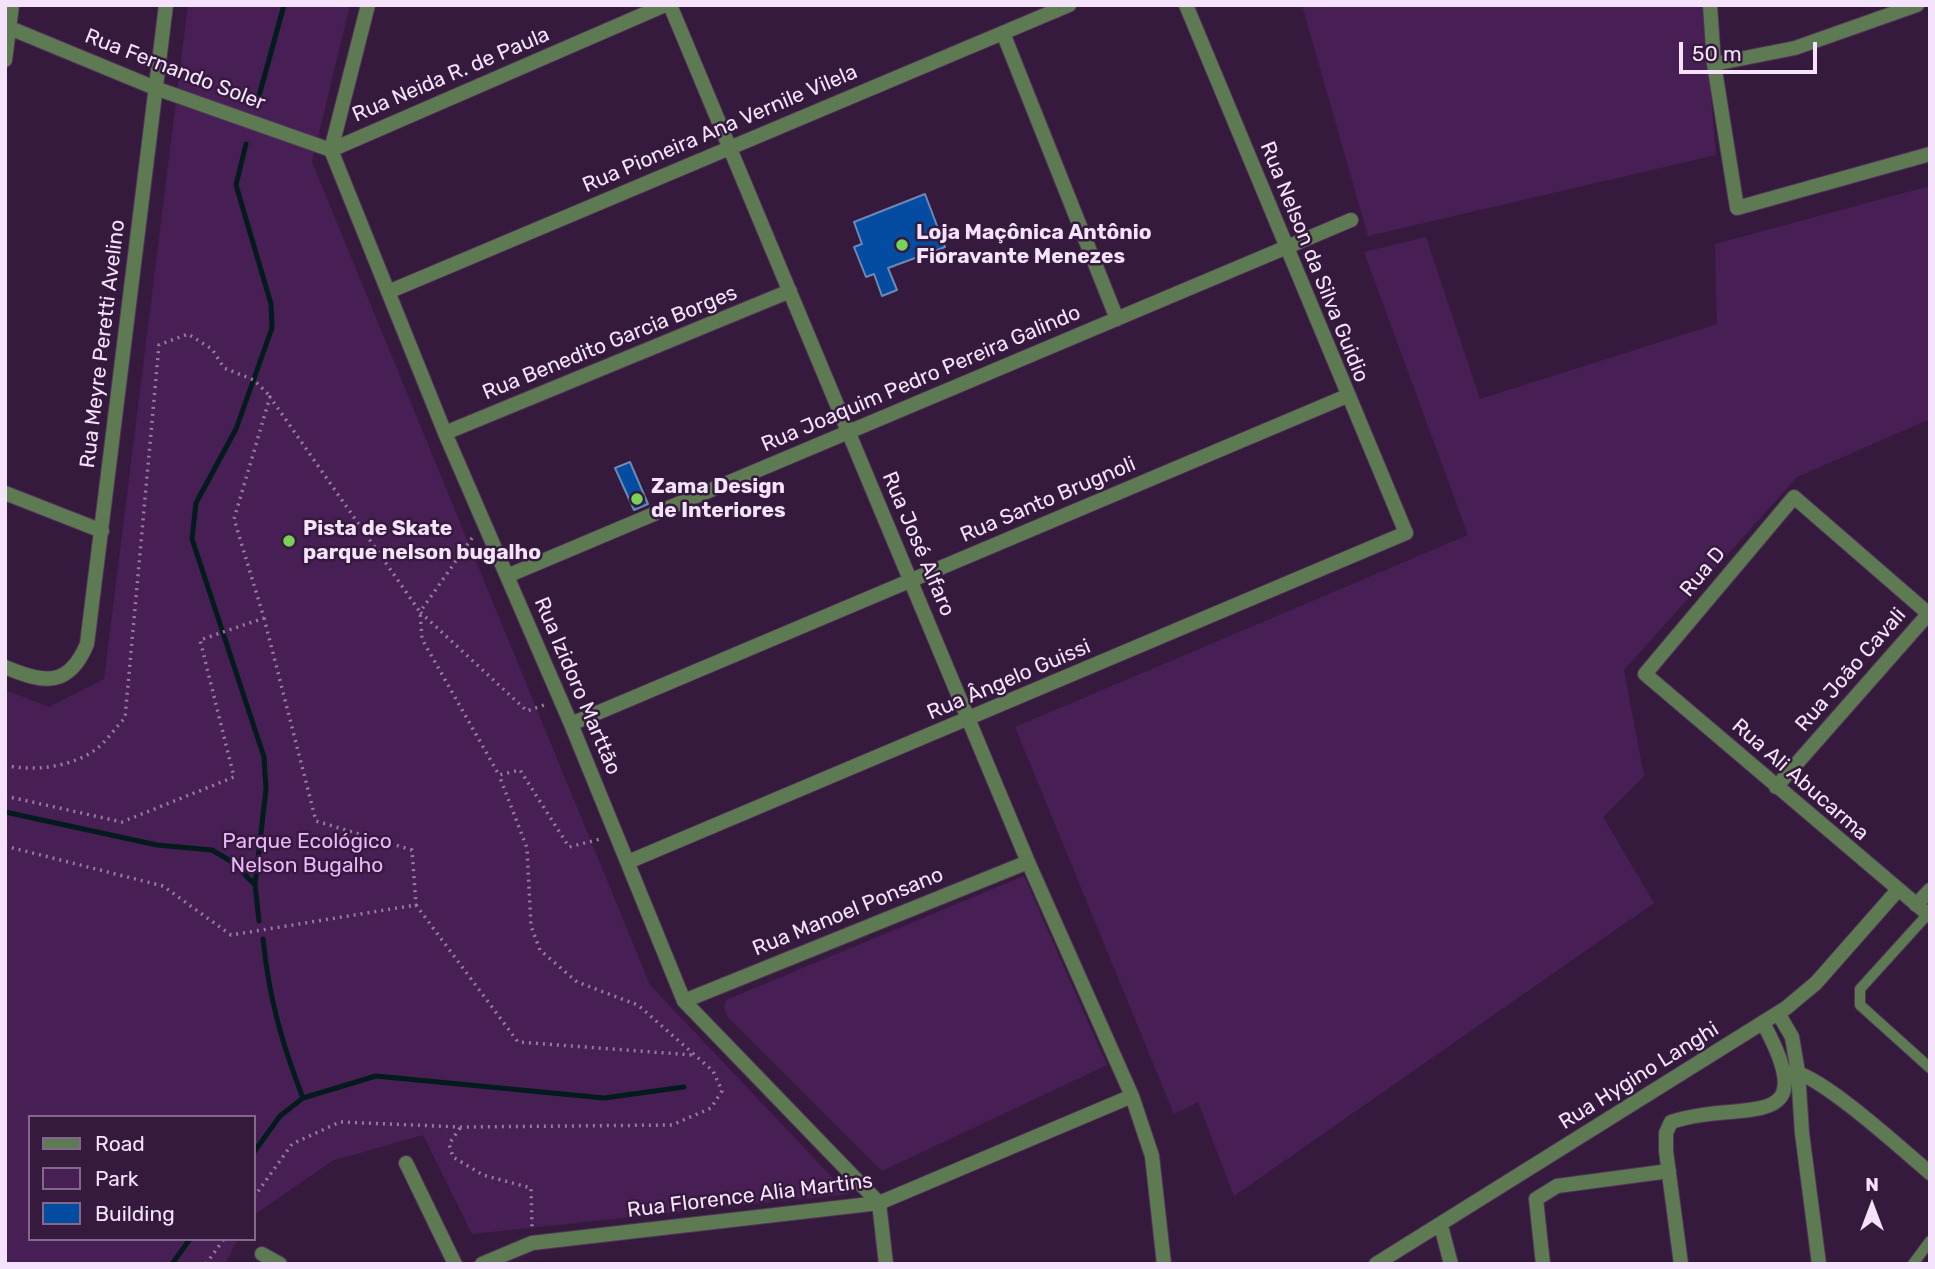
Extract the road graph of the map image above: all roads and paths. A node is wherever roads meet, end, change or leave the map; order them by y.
1 (12, 5) edge
2 (166, 5) edge
3 (368, 5) edge
4 (668, 5) edge
5 (1069, 5) edge
6 (1186, 5) edge
7 (1710, 5) edge
8 (1917, 5) edge
9 (7, 27) edge
10 (1003, 33) junction
11 (5, 60) edge
12 (1714, 64) junction
13 (155, 88) junction
14 (730, 148) junction
15 (331, 150) junction
16 (1930, 154) edge
17 (1351, 220) dead end
18 (1286, 248) junction
19 (790, 291) junction
20 (388, 292) junction
21 (1117, 319) junction
22 (1347, 396) junction
23 (270, 397) junction
24 (849, 432) junction
25 (446, 433) junction
26 (5, 493) edge
27 (484, 522) junction
28 (102, 531) junction
29 (1406, 533) joint
30 (508, 576) junction
31 (911, 580) junction
32 (420, 612) junction
33 (1929, 614) edge
34 (264, 618) junction
35 (5, 667) edge
36 (1645, 674) joint
37 (561, 699) junction
38 (969, 720) junction
39 (571, 724) junction
40 (5, 765) edge
41 (499, 775) junction
42 (1776, 787) junction
43 (5, 796) edge
44 (617, 835) junction
45 (5, 846) edge
46 (628, 862) junction
47 (1028, 862) junction
48 (1930, 890) edge
49 (1897, 891) junction
50 (416, 905) junction
51 (1925, 912) edge
52 (684, 1001) junction
53 (1777, 1013) junction
54 (1763, 1023) junction
55 (695, 1055) junction
56 (1930, 1068) edge
57 (1792, 1072) junction
58 (1132, 1096) junction
59 (461, 1127) junction
60 (406, 1163) dead end
61 (1669, 1171) junction
62 (1930, 1173) edge
63 (256, 1194) edge
64 (879, 1203) junction
65 (1441, 1226) junction
66 (223, 1241) edge
67 (1930, 1241) edge
68 (532, 1243) junction
69 (262, 1254) dead end
70 (206, 1264) edge
71 (280, 1264) edge
72 (455, 1264) edge
73 (482, 1264) edge
74 (886, 1264) edge
75 (1164, 1264) edge
76 (1376, 1264) edge
77 (1451, 1264) edge
78 (1543, 1264) edge
79 (1681, 1264) edge
80 (1819, 1264) edge
81 (1913, 1264) edge

1 - 9 street
2 - 13 street, Rua Meyre Peretti Avelino
3 - 15 street
4 - 14 street, Rua José Alfaro
4 - 15 street, Rua Neida R. de Paula
5 - 10 street, Rua Pioneira Ana Vernile Vilela
6 - 18 street, Rua Nelson da Silva Guidio
7 - 12 street
8 - 12 street
9 - 11 street
9 - 13 street, Rua Fernando Soler
10 - 14 street, Rua Pioneira Ana Vernile Vilela
10 - 21 street
12 - 16 street
13 - 15 street, Rua Fernando Soler
13 - 28 street, Rua Meyre Peretti Avelino
14 - 19 street, Rua José Alfaro
14 - 20 street, Rua Pioneira Ana Vernile Vilela
15 - 20 street, Rua Izidoro Marttão
17 - 18 street, Rua Joaquim Pedro Pereira Galindo
18 - 21 street, Rua Joaquim Pedro Pereira Galindo
18 - 22 street, Rua Nelson da Silva Guidio
19 - 24 street, Rua José Alfaro
19 - 25 street, Rua Benedito Garcia Borges
20 - 25 street, Rua Izidoro Marttão
21 - 24 street, Rua Joaquim Pedro Pereira Galindo
22 - 29 street, Rua Nelson da Silva Guidio
22 - 31 street, Rua Santo Brugnoli
23 - 32 path
23 - 34 path
23 - 40 path
24 - 30 street, Rua Joaquim Pedro Pereira Galindo
24 - 31 street, Rua José Alfaro
25 - 27 street, Rua Izidoro Marttão
26 - 28 street
27 - 30 street, Rua Izidoro Marttão
27 - 32 path
28 - 35 street, Rua Meyre Peretti Avelino
29 - 38 street, Rua Ângelo Guissi
30 - 37 street, Rua Izidoro Marttão
31 - 38 street, Rua José Alfaro
31 - 39 street, Rua Santo Brugnoli
32 - 37 path
32 - 41 path
33 - 36 street, Rua D
33 - 42 street, Rua João Cavali
34 - 43 path
34 - 50 path
36 - 42 street, Rua Ali Abucarma
37 - 39 street, Rua Izidoro Marttão
38 - 46 street, Rua Ângelo Guissi
38 - 47 street, Rua José Alfaro
39 - 44 street, Rua Izidoro Marttão
41 - 44 path
41 - 55 path
42 - 49 street, Rua Ali Abucarma
44 - 46 street, Rua Izidoro Marttão
45 - 50 path
46 - 52 street, Rua Izidoro Marttão
47 - 52 street, Rua Manoel Ponsano
47 - 58 street, Rua José Alfaro
48 - 51 street
49 - 51 street, Rua Ali Abucarma
49 - 53 street, Rua Hygino Langhi
50 - 55 path
51 - 56 lane
52 - 64 street, Rua Izidoro Marttão
53 - 54 street, Rua Hygino Langhi
53 - 57 street
54 - 57 street
54 - 65 street, Rua Hygino Langhi
55 - 59 path
57 - 61 street
57 - 62 street
57 - 80 street
58 - 64 street, Rua Florence Alia Martins
58 - 75 street, Rua José Alfaro
59 - 63 path
59 - 68 path
60 - 72 street
61 - 78 street
61 - 79 street
64 - 68 street, Rua Florence Alia Martins
64 - 74 street
65 - 76 street, Rua Hygino Langhi
65 - 77 street
66 - 70 path
67 - 81 lane
68 - 73 street, Rua Florence Alia Martins
69 - 71 street

